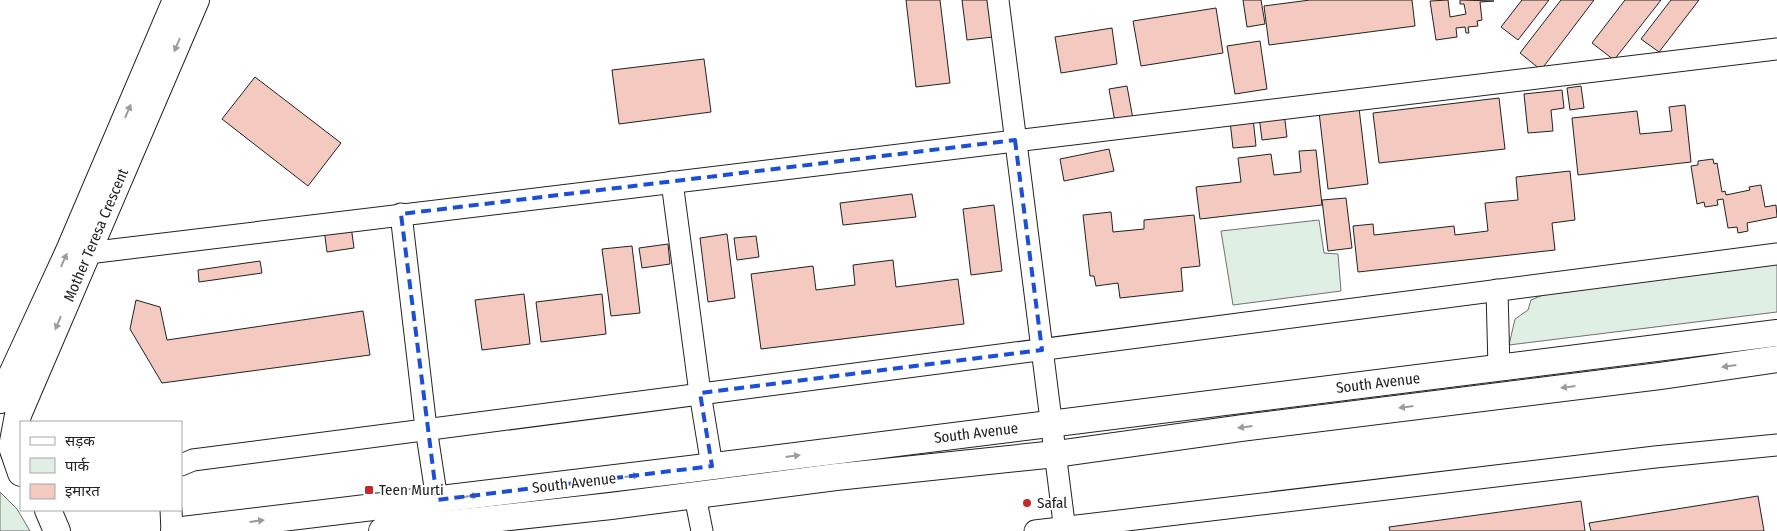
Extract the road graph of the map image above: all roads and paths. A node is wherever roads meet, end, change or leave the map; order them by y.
1 (176, 0) edge
2 (196, 0) edge
3 (998, 0) edge
4 (1777, 49) edge
5 (1015, 140) junction
6 (672, 182) junction
7 (401, 214) junction
8 (88, 253) junction
9 (1777, 254) edge
10 (1497, 290) junction
11 (1777, 333) edge
12 (1042, 350) junction
13 (1777, 359) edge
14 (1499, 368) junction
15 (700, 393) junction
16 (0, 400) edge
17 (1052, 424) junction
18 (426, 428) junction
19 (1777, 445) edge
20 (1056, 454) junction
21 (0, 463) edge
22 (182, 466) edge
23 (712, 466) junction
24 (20, 470) edge
25 (20, 476) edge
26 (695, 496) junction
27 (436, 500) junction
28 (171, 511) edge
29 (1065, 529) edge
30 (173, 531) edge
31 (382, 531) edge
32 (702, 531) edge
33 (1035, 531) edge

16 -> 1 main road, Mother Teresa Crescent
2 -> 8 main road, Mother Teresa Crescent
3 - 5 street
4 - 5 street
5 - 6 street
5 - 12 street
6 - 7 street
6 - 15 street
7 - 8 street
7 - 18 street
8 -> 24 main road, Mother Teresa Crescent
9 - 10 street
10 - 12 street
10 - 14 street
11 - 14 main road, South Avenue
12 - 15 street
12 - 17 street
13 -> 20 main road, South Avenue
14 - 17 main road, South Avenue
15 - 18 street
15 - 23 street
17 - 20 street
23 -> 17 main road, South Avenue
18 - 22 street
18 - 27 street
19 - 29 street
20 - 26 main road, South Avenue
20 - 29 street
21 - 25 main road
27 -> 23 main road, South Avenue
26 - 31 main road, South Avenue
26 - 32 street
30 -> 27 main road, South Avenue
28 - 30 street
29 - 33 street

